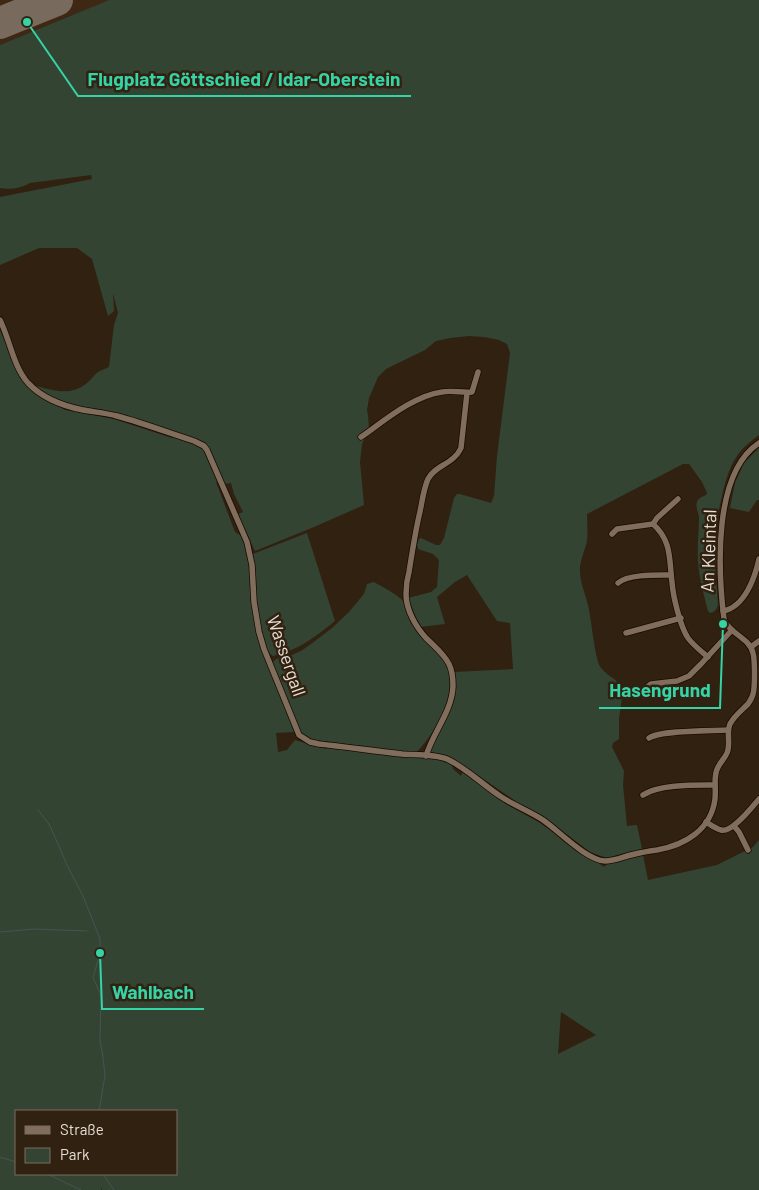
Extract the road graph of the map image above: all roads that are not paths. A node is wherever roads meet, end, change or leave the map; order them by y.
1 (0, 320) edge
2 (478, 372) dead end
3 (467, 393) junction
4 (361, 437) dead end
5 (759, 442) edge
6 (678, 499) dead end
7 (653, 524) junction
8 (612, 534) dead end
9 (759, 559) edge
10 (671, 575) junction
11 (618, 583) dead end
12 (723, 611) junction
13 (680, 618) junction
14 (732, 630) junction
15 (626, 633) dead end
16 (759, 641) edge
17 (751, 647) junction
18 (708, 657) junction
19 (646, 688) dead end
20 (756, 697) edge
21 (728, 730) junction
22 (649, 738) dead end
23 (426, 756) junction
24 (715, 785) junction
25 (643, 795) dead end
26 (759, 799) edge
27 (706, 822) junction
28 (734, 826) junction
29 (748, 850) dead end

1 - 23 street, Wassergall
2 - 3 street
3 - 4 street
3 - 23 street
5 - 12 street, An Kleintal
6 - 7 street
7 - 8 street
7 - 10 street
9 - 12 street
10 - 11 street
10 - 13 street
12 - 14 street
13 - 15 street
13 - 18 street
14 - 17 street
14 - 18 street
16 - 17 street
17 - 20 street
18 - 19 street
20 - 21 street
21 - 22 street
21 - 24 street
23 - 27 street, Wassergall
24 - 25 street
24 - 27 street
26 - 28 street
27 - 28 street
28 - 29 street

